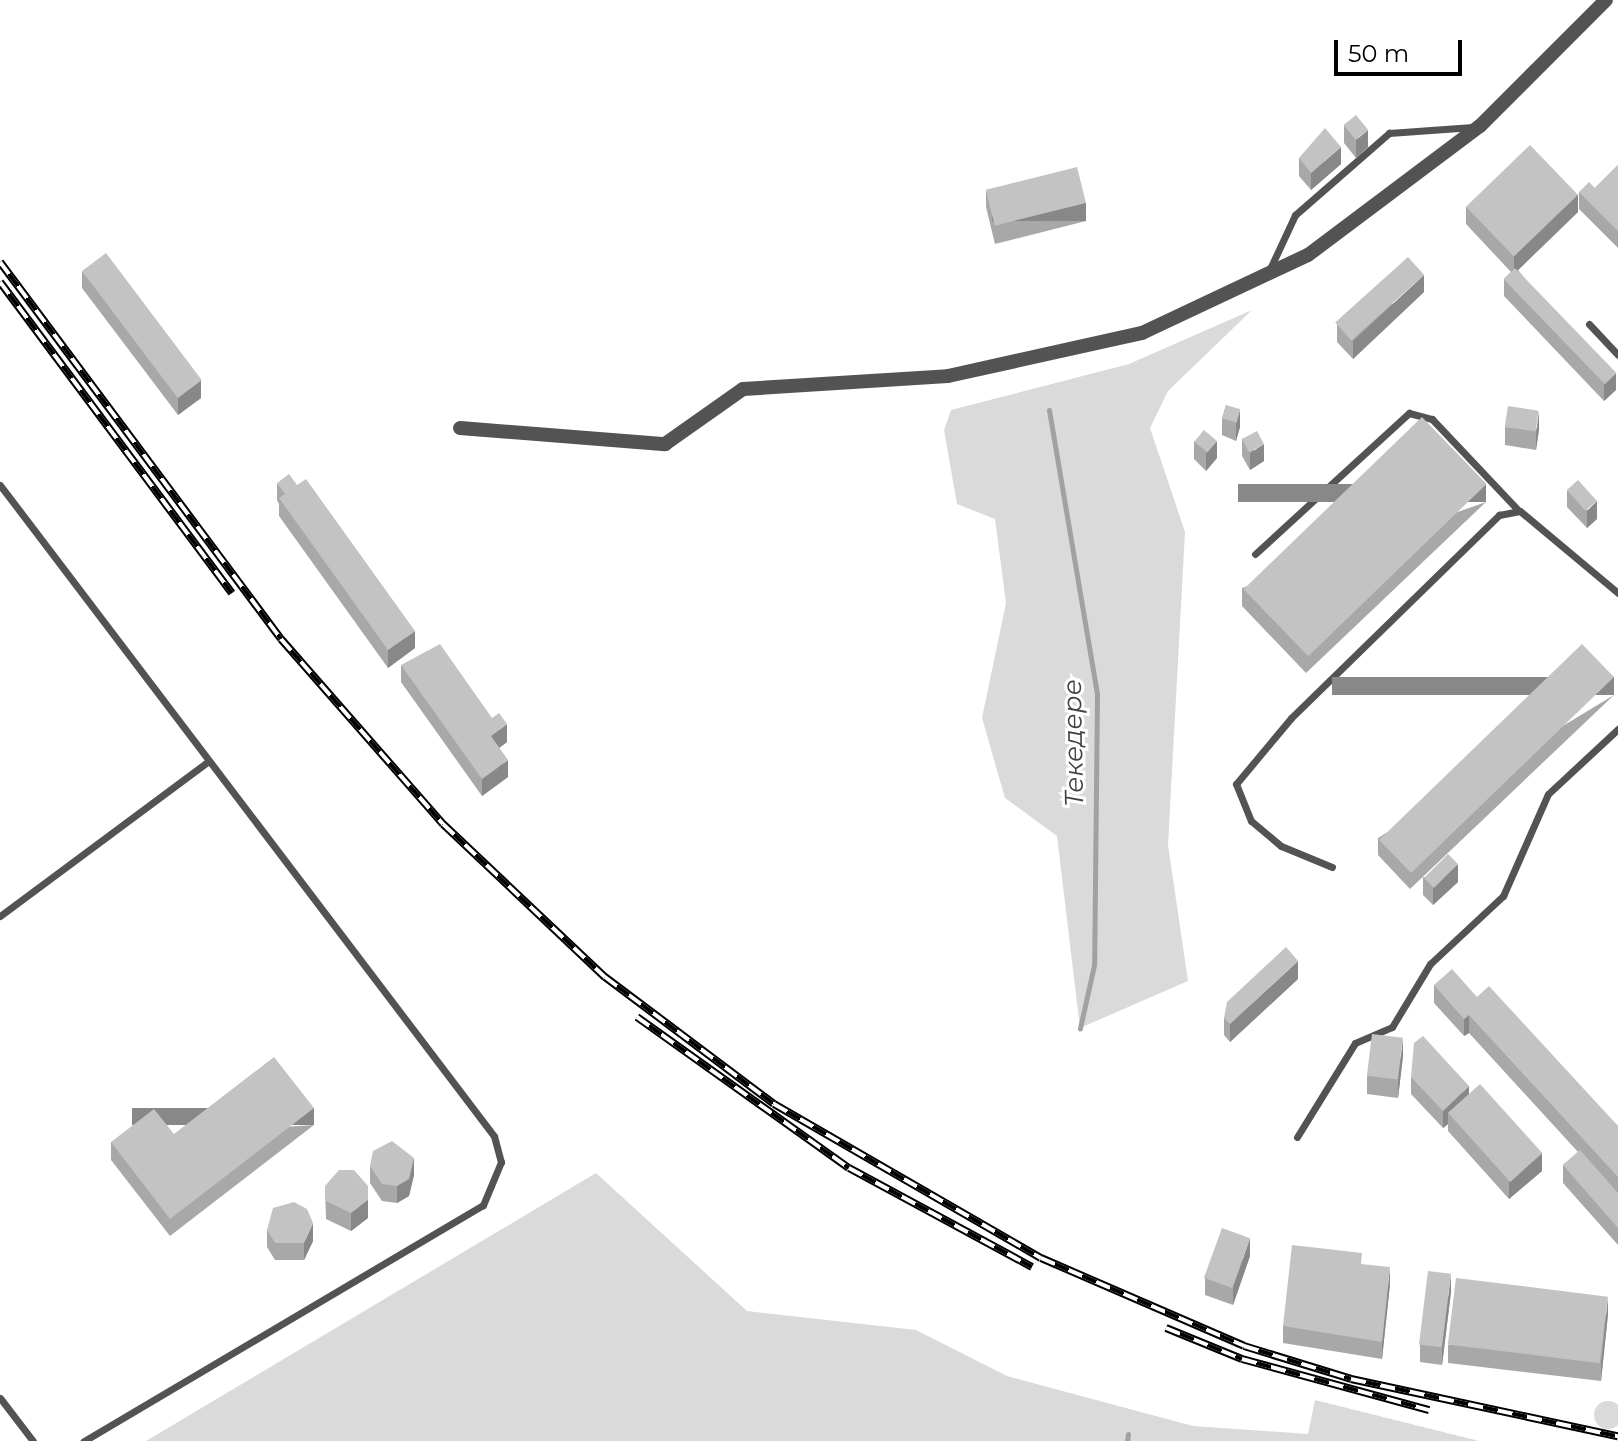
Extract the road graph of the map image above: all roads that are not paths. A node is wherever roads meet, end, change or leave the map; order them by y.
1 (1606, 0) edge
2 (1480, 126) junction
3 (1266, 278) junction
4 (1589, 324) dead end
5 (1618, 355) edge
6 (460, 428) dead end
7 (0, 485) edge
8 (1520, 511) junction
9 (1255, 554) dead end
10 (1618, 593) edge
11 (1618, 729) edge
12 (207, 762) junction
13 (1332, 867) dead end
14 (0, 916) edge
15 (1297, 1137) dead end
16 (0, 1398) edge
17 (33, 1441) edge
18 (84, 1441) edge

1 - 2 street
2 - 3 street
2 - 3 lane
3 - 6 street
4 - 5 lane
7 - 12 lane
8 - 9 lane
8 - 10 lane
8 - 13 lane
11 - 15 lane
12 - 14 lane
12 - 18 lane
16 - 17 lane

